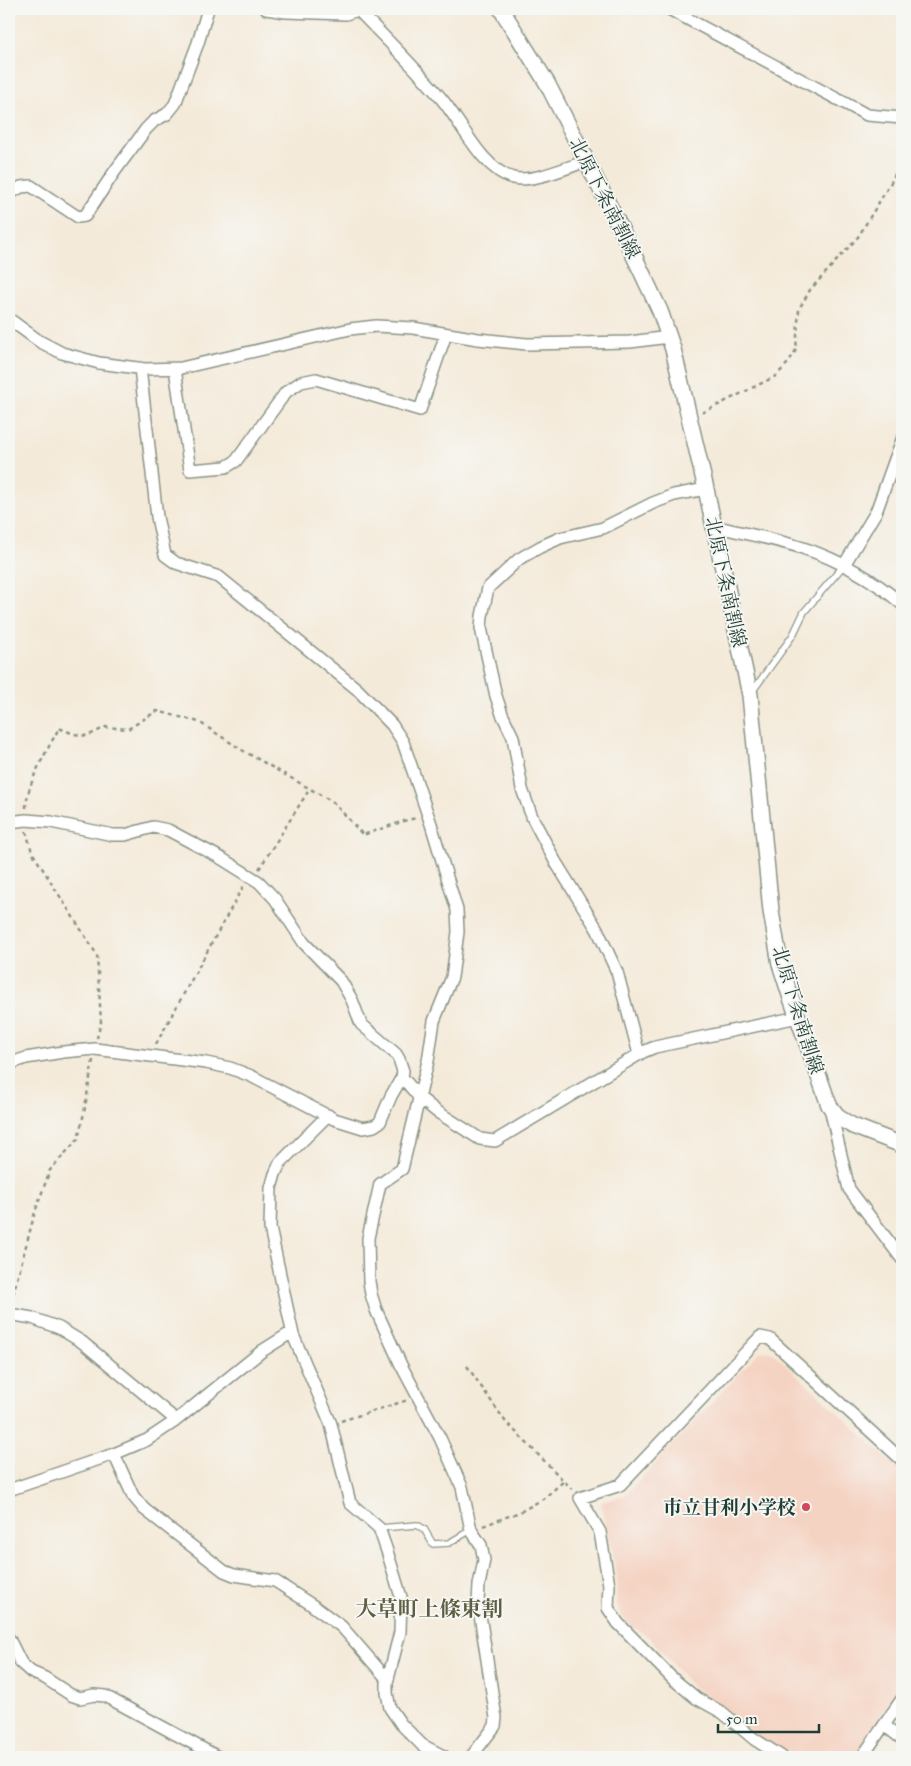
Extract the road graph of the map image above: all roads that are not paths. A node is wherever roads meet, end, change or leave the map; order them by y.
1 (208, 9) edge
2 (266, 9) edge
3 (358, 9) edge
4 (502, 9) edge
5 (670, 9) edge
6 (902, 118) edge
7 (587, 161) junction
8 (9, 194) edge
9 (9, 319) edge
10 (446, 334) junction
11 (669, 337) junction
12 (140, 368) junction
13 (175, 368) junction
14 (902, 440) edge
15 (706, 489) junction
16 (714, 526) junction
17 (844, 565) junction
18 (902, 604) edge
19 (750, 696) junction
20 (9, 822) edge
21 (798, 1017) junction
22 (639, 1054) junction
23 (9, 1064) edge
24 (402, 1077) junction
25 (419, 1097) junction
26 (829, 1105) junction
27 (328, 1116) junction
28 (902, 1145) edge
29 (902, 1258) edge
30 (9, 1314) edge
31 (292, 1332) junction
32 (176, 1420) junction
33 (114, 1454) junction
34 (902, 1460) edge
35 (9, 1490) edge
36 (379, 1528) junction
37 (471, 1530) junction
38 (9, 1639) edge
39 (388, 1680) junction
40 (902, 1699) edge
41 (884, 1725) junction
42 (902, 1739) edge
43 (769, 1754) edge
44 (218, 1757) edge
45 (445, 1757) edge
46 (471, 1757) edge
47 (782, 1757) edge
48 (862, 1757) edge

1 - 8 street
2 - 3 street
3 - 7 street
4 - 7 main road, 北原下条南割線
5 - 6 street
7 - 11 main road, 北原下条南割線
9 - 12 street
10 - 11 street
10 - 13 street
10 - 13 street
11 - 15 main road, 北原下条南割線
12 - 13 street
12 - 25 street
14 - 17 street
15 - 16 main road, 北原下条南割線
15 - 22 street
16 - 17 street
16 - 19 main road, 北原下条南割線
17 - 18 street
17 - 19 lane
19 - 21 main road, 北原下条南割線
20 - 24 street
21 - 22 street
21 - 26 main road, 北原下条南割線
22 - 25 street
23 - 27 street
24 - 25 street
24 - 27 street
25 - 37 street
26 - 28 main road, 北原下条南割線
26 - 29 street
27 - 31 street
30 - 32 street
31 - 32 street
31 - 36 street
32 - 33 street
33 - 35 street
33 - 39 street
34 - 43 street
36 - 37 lane
36 - 39 street
37 - 46 street
38 - 44 street
39 - 45 street
40 - 41 street
41 - 42 street
41 - 48 street
43 - 47 street

